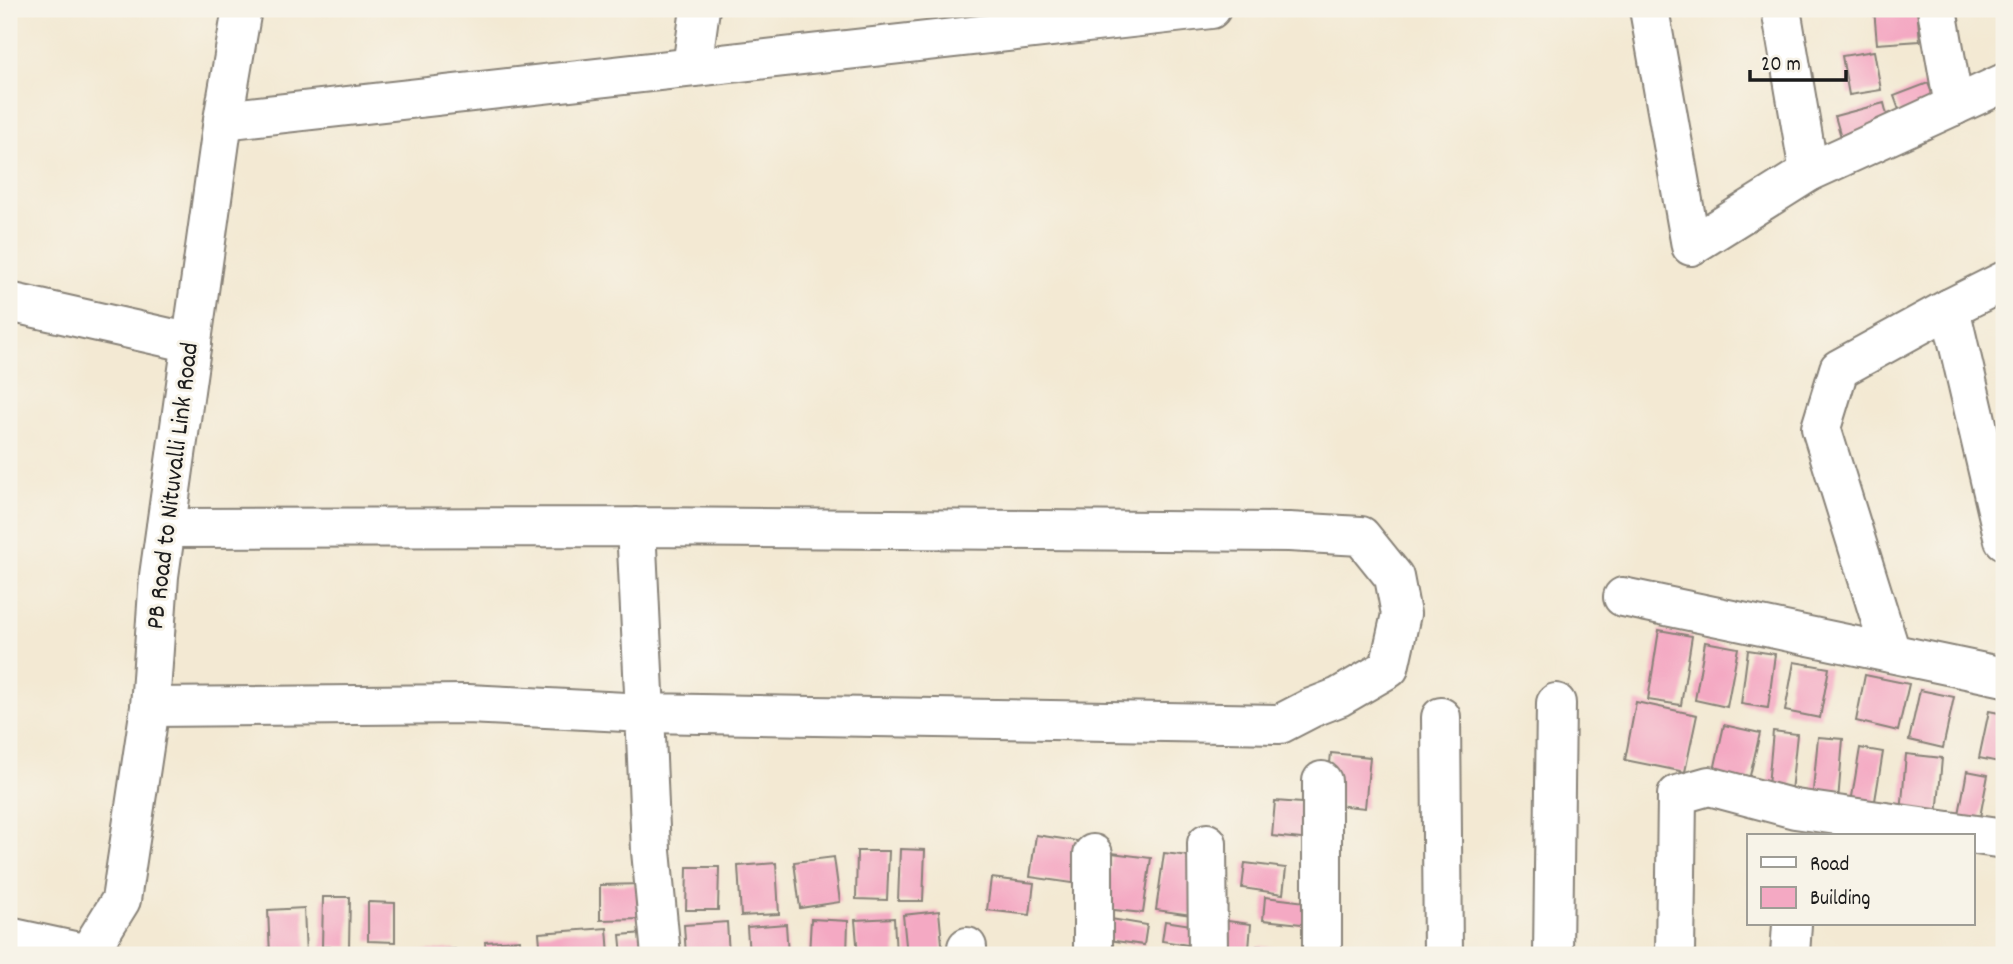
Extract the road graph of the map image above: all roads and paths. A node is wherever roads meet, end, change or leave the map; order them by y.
1 (242, 9) edge
2 (700, 9) edge
3 (1211, 9) edge
4 (1649, 9) edge
5 (1781, 9) edge
6 (1937, 9) edge
7 (1032, 19) edge
8 (692, 67) junction
9 (2004, 83) edge
10 (1954, 106) junction
11 (223, 120) junction
12 (1809, 172) junction
13 (2004, 281) edge
14 (9, 302) edge
15 (1951, 308) junction
16 (192, 343) junction
17 (636, 527) junction
18 (166, 528) junction
19 (2004, 540) edge
20 (1623, 597) dead end
21 (1891, 653) junction
22 (2004, 677) edge
23 (1556, 703) dead end
24 (150, 707) junction
25 (645, 713) junction
26 (1441, 717) dead end
27 (1322, 781) dead end
28 (1792, 823) edge
29 (1938, 834) edge
30 (1974, 837) edge
31 (2004, 839) edge
32 (1207, 843) dead end
33 (1093, 855) dead end
34 (1792, 926) edge
35 (9, 937) edge
36 (88, 955) edge
37 (661, 955) edge
38 (1093, 955) edge
39 (1208, 955) edge
40 (1322, 955) edge
41 (1443, 955) edge
42 (1553, 955) edge
43 (1675, 955) edge
44 (1790, 955) edge

1 - 11 street, PB Road to Nituvalli Link Road
2 - 8 street
3 - 7 street
4 - 12 street
5 - 12 street
6 - 10 street
7 - 8 street
8 - 11 street
9 - 10 street
10 - 12 street
11 - 16 street, PB Road to Nituvalli Link Road
13 - 15 street
14 - 16 street
15 - 19 street
15 - 21 street
16 - 18 street, PB Road to Nituvalli Link Road
17 - 18 street
17 - 25 street
17 - 25 street
18 - 24 street, PB Road to Nituvalli Link Road
20 - 21 street
21 - 22 street
23 - 42 street
24 - 25 street
24 - 36 street, PB Road to Nituvalli Link Road
25 - 37 street
26 - 41 street
27 - 40 street
28 - 29 street
28 - 43 street
30 - 31 street
32 - 39 street
33 - 38 street
34 - 44 street
35 - 36 street

